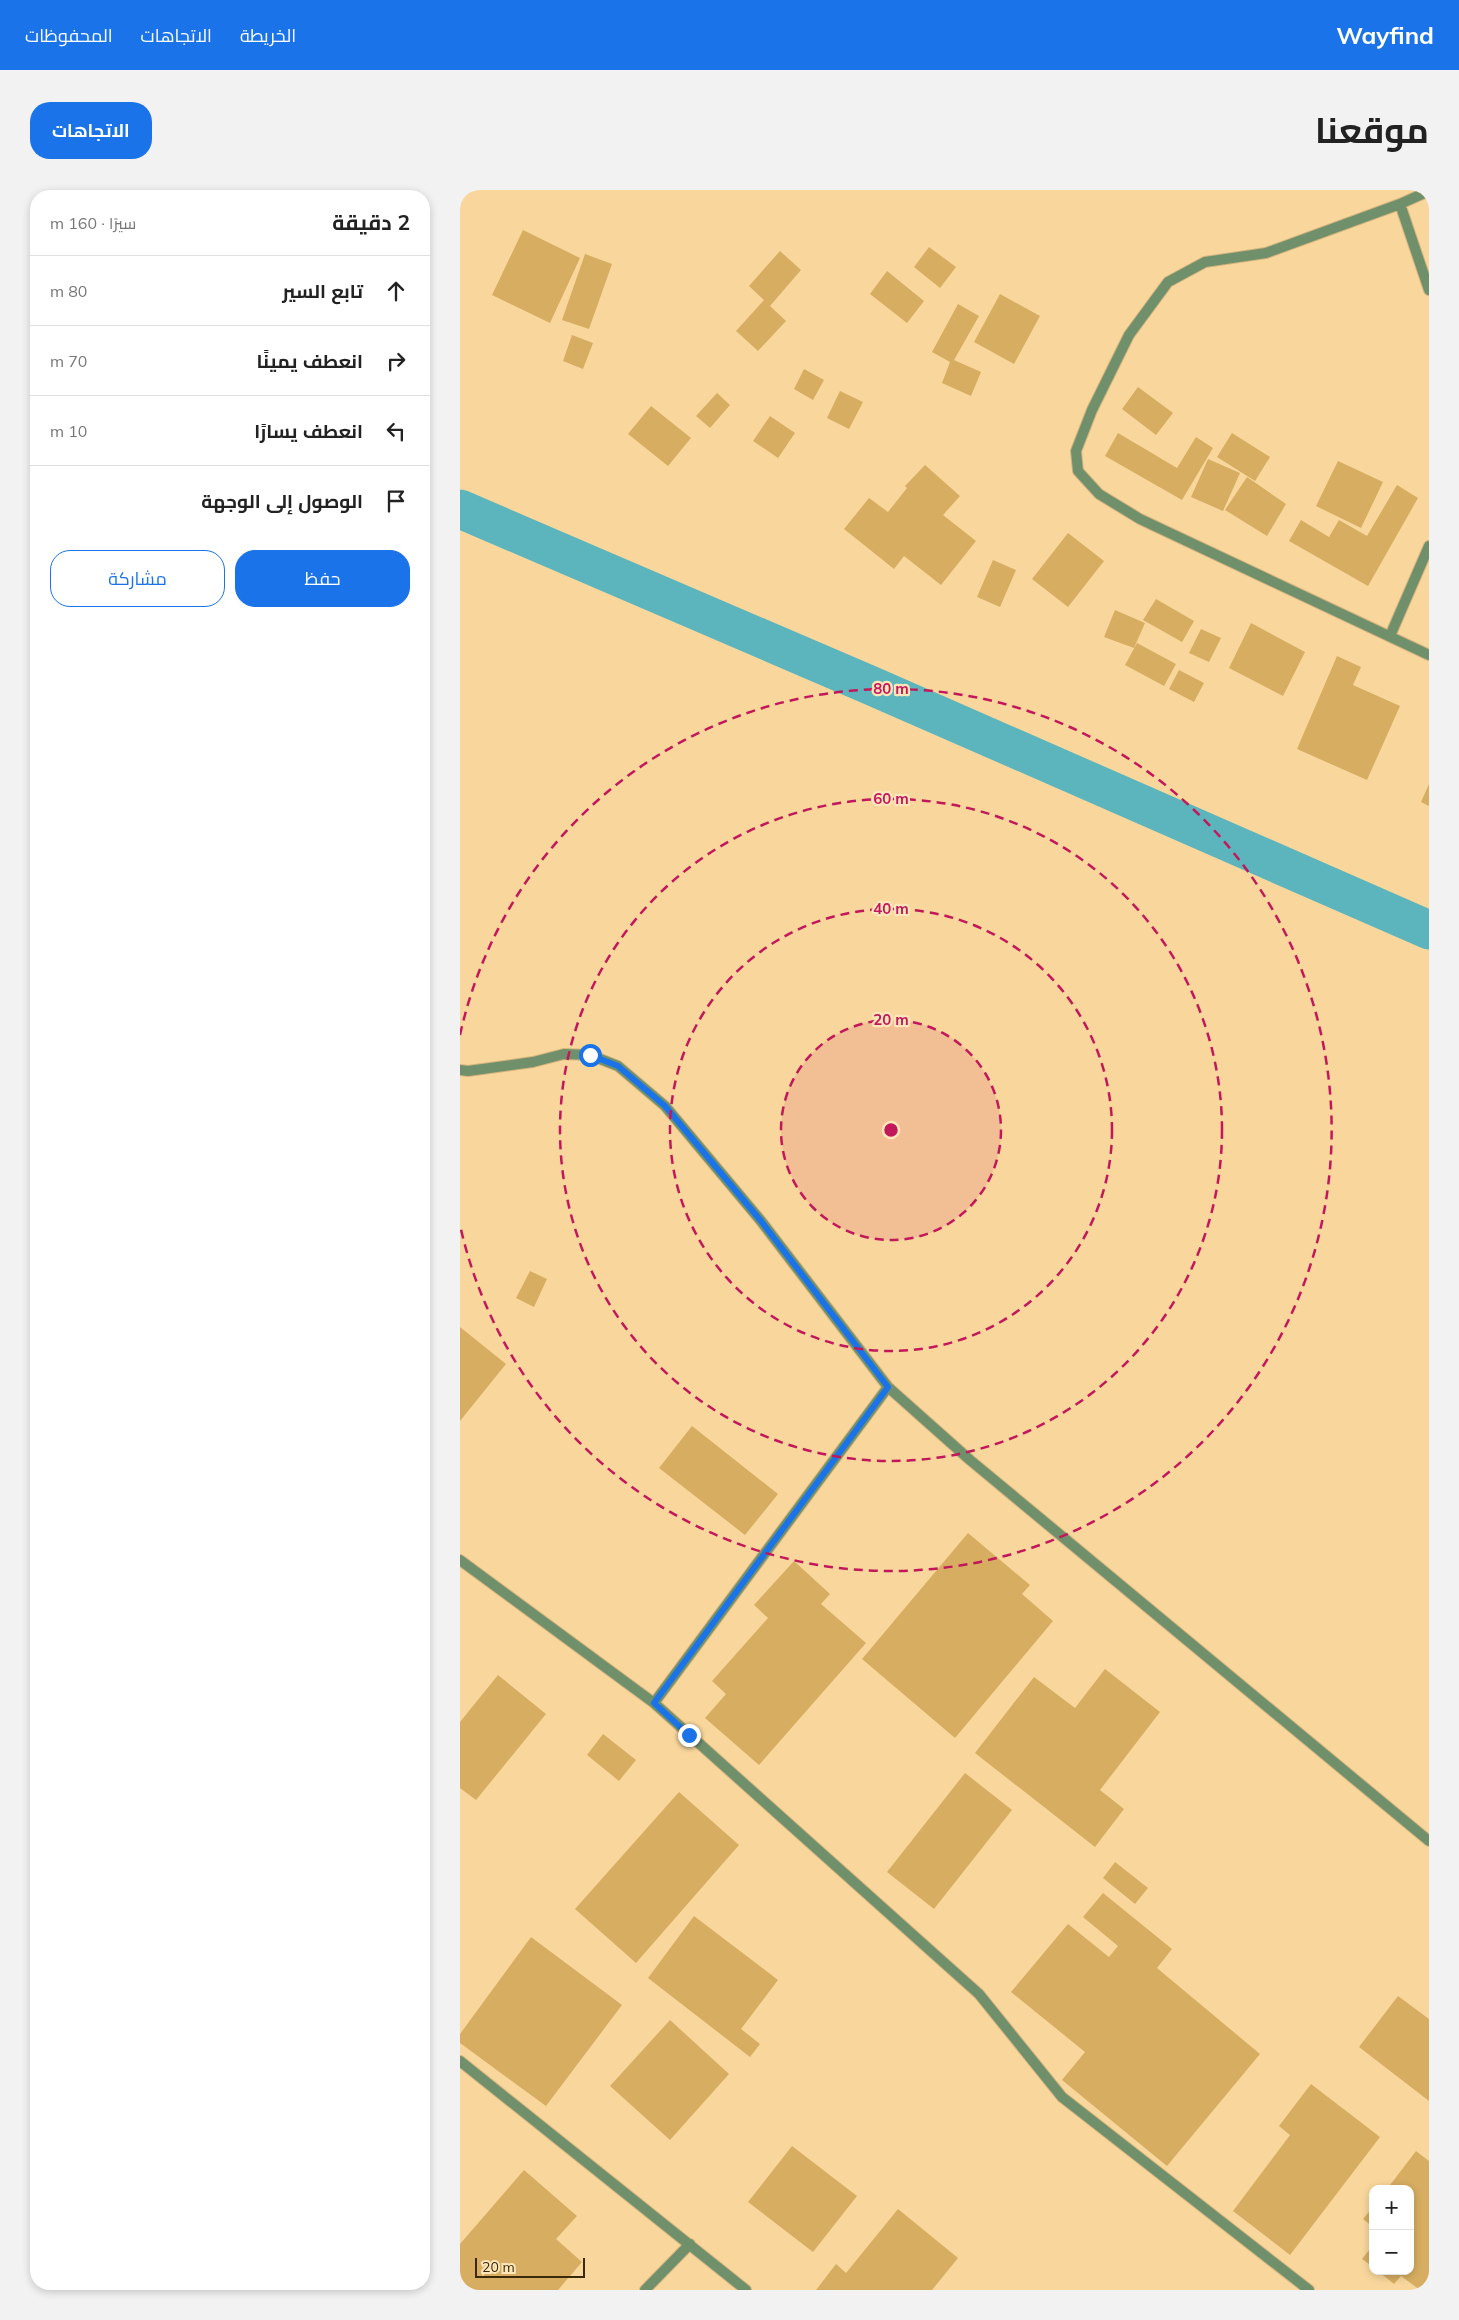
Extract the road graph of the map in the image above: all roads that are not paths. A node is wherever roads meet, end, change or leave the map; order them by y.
1 (1429, 191) edge
2 (1400, 204) junction
3 (1429, 290) edge
4 (1429, 546) edge
5 (1390, 636) junction
6 (1429, 655) edge
7 (460, 1070) edge
8 (888, 1387) junction
9 (460, 1560) edge
10 (654, 1703) junction
11 (1429, 1841) edge
12 (460, 2061) edge
13 (690, 2244) junction
14 (645, 2290) edge
15 (746, 2290) edge
16 (1309, 2290) edge

1 - 2 street
2 - 3 street
2 - 5 street
4 - 5 street
5 - 6 street
7 - 8 street
8 - 10 street
8 - 11 street
9 - 10 street
10 - 16 street
12 - 13 street
13 - 14 street
13 - 15 street

